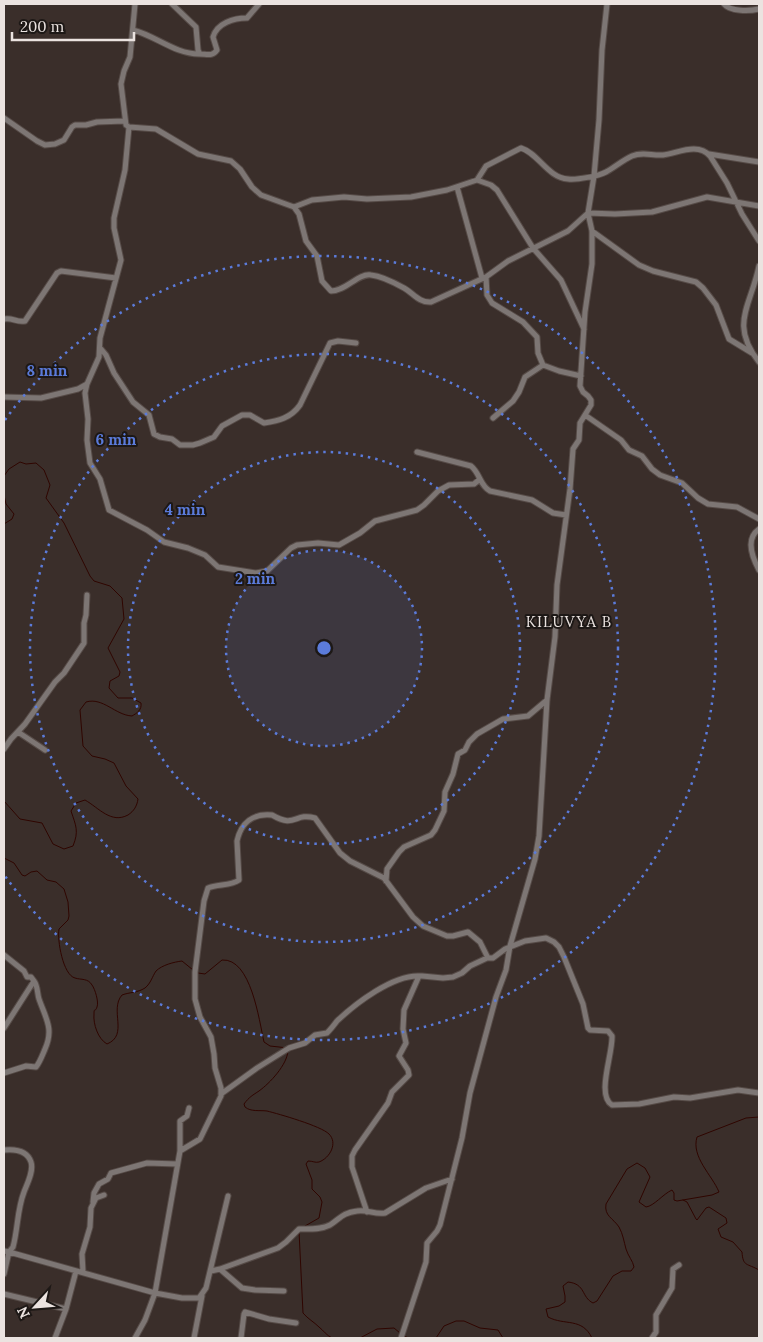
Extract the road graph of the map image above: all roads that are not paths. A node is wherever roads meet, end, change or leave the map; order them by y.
1 (135, 4) edge
2 (172, 4) edge
3 (260, 4) edge
4 (607, 4) edge
5 (724, 4) edge
6 (759, 9) edge
7 (133, 30) junction
8 (200, 54) junction
9 (4, 118) edge
10 (124, 121) junction
11 (129, 127) junction
12 (708, 153) junction
13 (759, 162) edge
14 (594, 176) junction
15 (477, 180) junction
16 (457, 187) junction
17 (759, 198) edge
18 (735, 200) junction
19 (756, 205) edge
20 (294, 207) junction
21 (588, 213) junction
22 (592, 231) junction
23 (759, 241) edge
24 (533, 248) junction
25 (759, 266) edge
26 (116, 278) junction
27 (484, 278) junction
28 (4, 319) edge
29 (584, 330) junction
30 (356, 343) dead end
31 (101, 349) junction
32 (752, 353) junction
33 (759, 362) edge
34 (543, 365) junction
35 (581, 376) junction
36 (87, 384) junction
37 (4, 397) edge
38 (585, 415) junction
39 (493, 418) dead end
40 (417, 452) dead end
41 (480, 480) junction
42 (566, 515) junction
43 (759, 519) edge
44 (759, 529) edge
45 (759, 570) edge
46 (87, 595) dead end
47 (547, 700) junction
48 (18, 732) junction
49 (4, 749) edge
50 (46, 750) dead end
51 (386, 881) junction
52 (510, 947) junction
53 (4, 955) edge
54 (487, 958) junction
55 (419, 976) junction
56 (34, 980) junction
57 (4, 1028) edge
58 (4, 1073) edge
59 (759, 1093) edge
60 (221, 1094) junction
61 (189, 1108) dead end
62 (4, 1150) edge
63 (180, 1151) junction
64 (177, 1164) junction
65 (452, 1179) junction
66 (104, 1195) dead end
67 (228, 1196) dead end
68 (93, 1202) junction
69 (367, 1212) junction
70 (6, 1252) edge
71 (679, 1265) dead end
72 (220, 1269) junction
73 (76, 1270) junction
74 (210, 1271) junction
75 (83, 1272) junction
76 (4, 1274) edge
77 (284, 1291) dead end
78 (155, 1293) junction
79 (4, 1294) edge
80 (202, 1295) junction
81 (66, 1310) junction
82 (296, 1322) dead end
83 (55, 1338) edge
84 (135, 1338) edge
85 (194, 1338) edge
86 (241, 1338) edge
87 (401, 1338) edge
88 (652, 1338) edge

1 - 7 street
2 - 8 street
3 - 8 street
4 - 14 street
5 - 6 street
7 - 8 street
7 - 10 street
9 - 10 street
10 - 11 street
11 - 20 street
11 - 26 street
12 - 13 street
12 - 14 street
12 - 18 street
14 - 15 street
14 - 21 street
15 - 16 street
15 - 24 street
16 - 20 street
16 - 27 street
17 - 19 street
18 - 19 street
18 - 21 street
18 - 23 street
20 - 27 street
21 - 22 street
21 - 24 street
22 - 29 street
22 - 32 street
24 - 27 street
24 - 29 street
25 - 32 street
26 - 28 street
26 - 31 street
27 - 34 street
29 - 35 street
30 - 31 street
31 - 36 street
32 - 33 street
34 - 35 street
34 - 39 street
35 - 38 street
36 - 37 street
36 - 41 street
38 - 42 street
38 - 43 street
40 - 41 street
41 - 42 street
42 - 47 street
44 - 45 street
46 - 48 street
47 - 51 street
47 - 52 street
48 - 49 street
48 - 50 street
51 - 54 street
51 - 60 street
52 - 54 street
52 - 59 street
52 - 65 street
53 - 56 street
54 - 55 street
55 - 60 street
55 - 69 street
56 - 57 street
56 - 58 street
60 - 63 street
61 - 63 street
62 - 70 street
63 - 64 street
64 - 68 street
64 - 78 street
65 - 69 street
65 - 87 street
66 - 68 street
67 - 74 street
68 - 75 street
69 - 72 street
70 - 73 street
70 - 76 street
71 - 88 street
72 - 74 street
72 - 77 street
73 - 75 street
73 - 81 street
74 - 80 street
75 - 78 street
78 - 80 street
78 - 84 street
79 - 81 street
80 - 85 street
81 - 83 street
82 - 86 street

